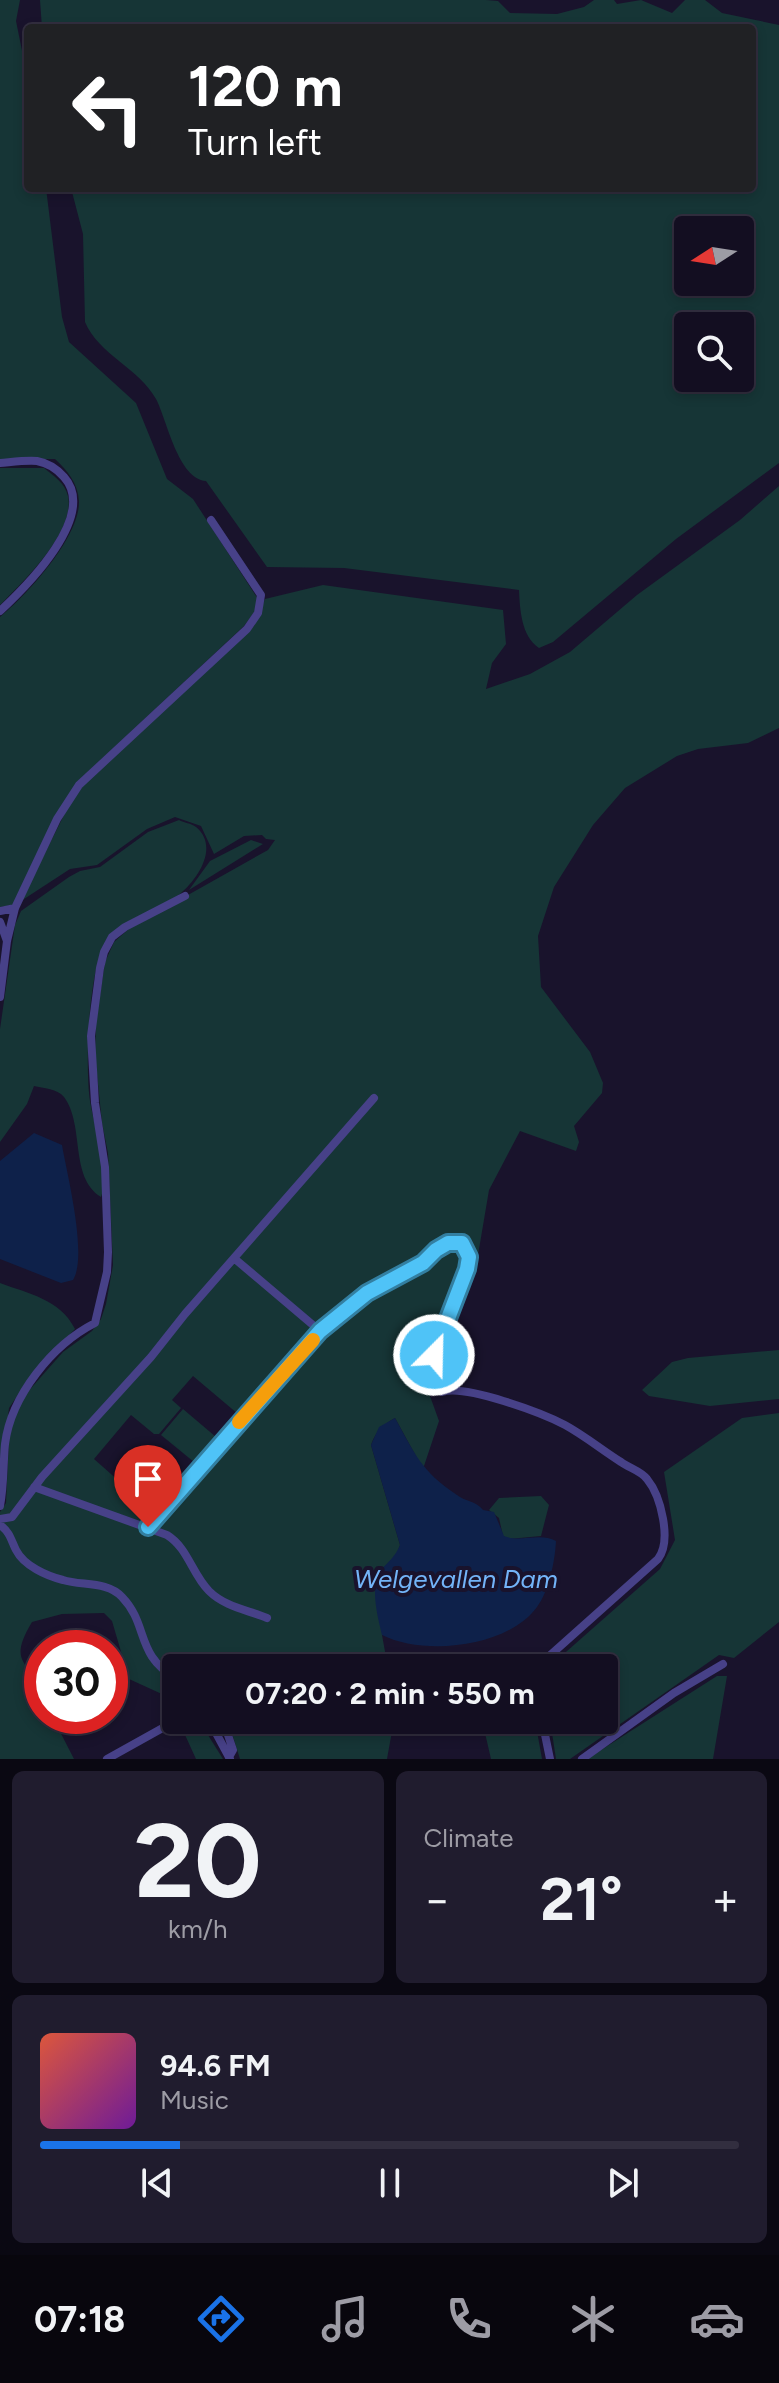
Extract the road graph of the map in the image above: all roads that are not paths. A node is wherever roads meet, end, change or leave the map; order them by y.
1 (0, 463) edge
2 (211, 520) dead end
3 (0, 611) edge
4 (185, 896) dead end
5 (15, 908) junction
6 (0, 911) edge
7 (0, 922) edge
8 (7, 941) junction
9 (0, 997) edge
10 (374, 1098) dead end
11 (235, 1259) junction
12 (320, 1331) junction
13 (34, 1487) junction
14 (0, 1506) edge
15 (0, 1522) edge
16 (148, 1527) junction
17 (267, 1618) dead end
18 (555, 1654) edge
19 (723, 1664) dead end
20 (162, 1668) edge
21 (162, 1728) edge
22 (216, 1734) edge
23 (228, 1734) edge
24 (545, 1734) edge
25 (229, 1758) edge
26 (107, 1759) edge
27 (550, 1759) edge
28 (582, 1759) edge

1 - 3 street
2 - 5 street
4 - 14 street
5 - 6 street
5 - 8 street
7 - 8 street
8 - 9 street
10 - 11 street
11 - 12 street
11 - 13 street
12 - 16 street
12 - 18 street
13 - 15 street
13 - 16 street
15 - 20 street
16 - 17 street
19 - 28 street
21 - 26 street
22 - 25 street
23 - 25 street
24 - 27 street

